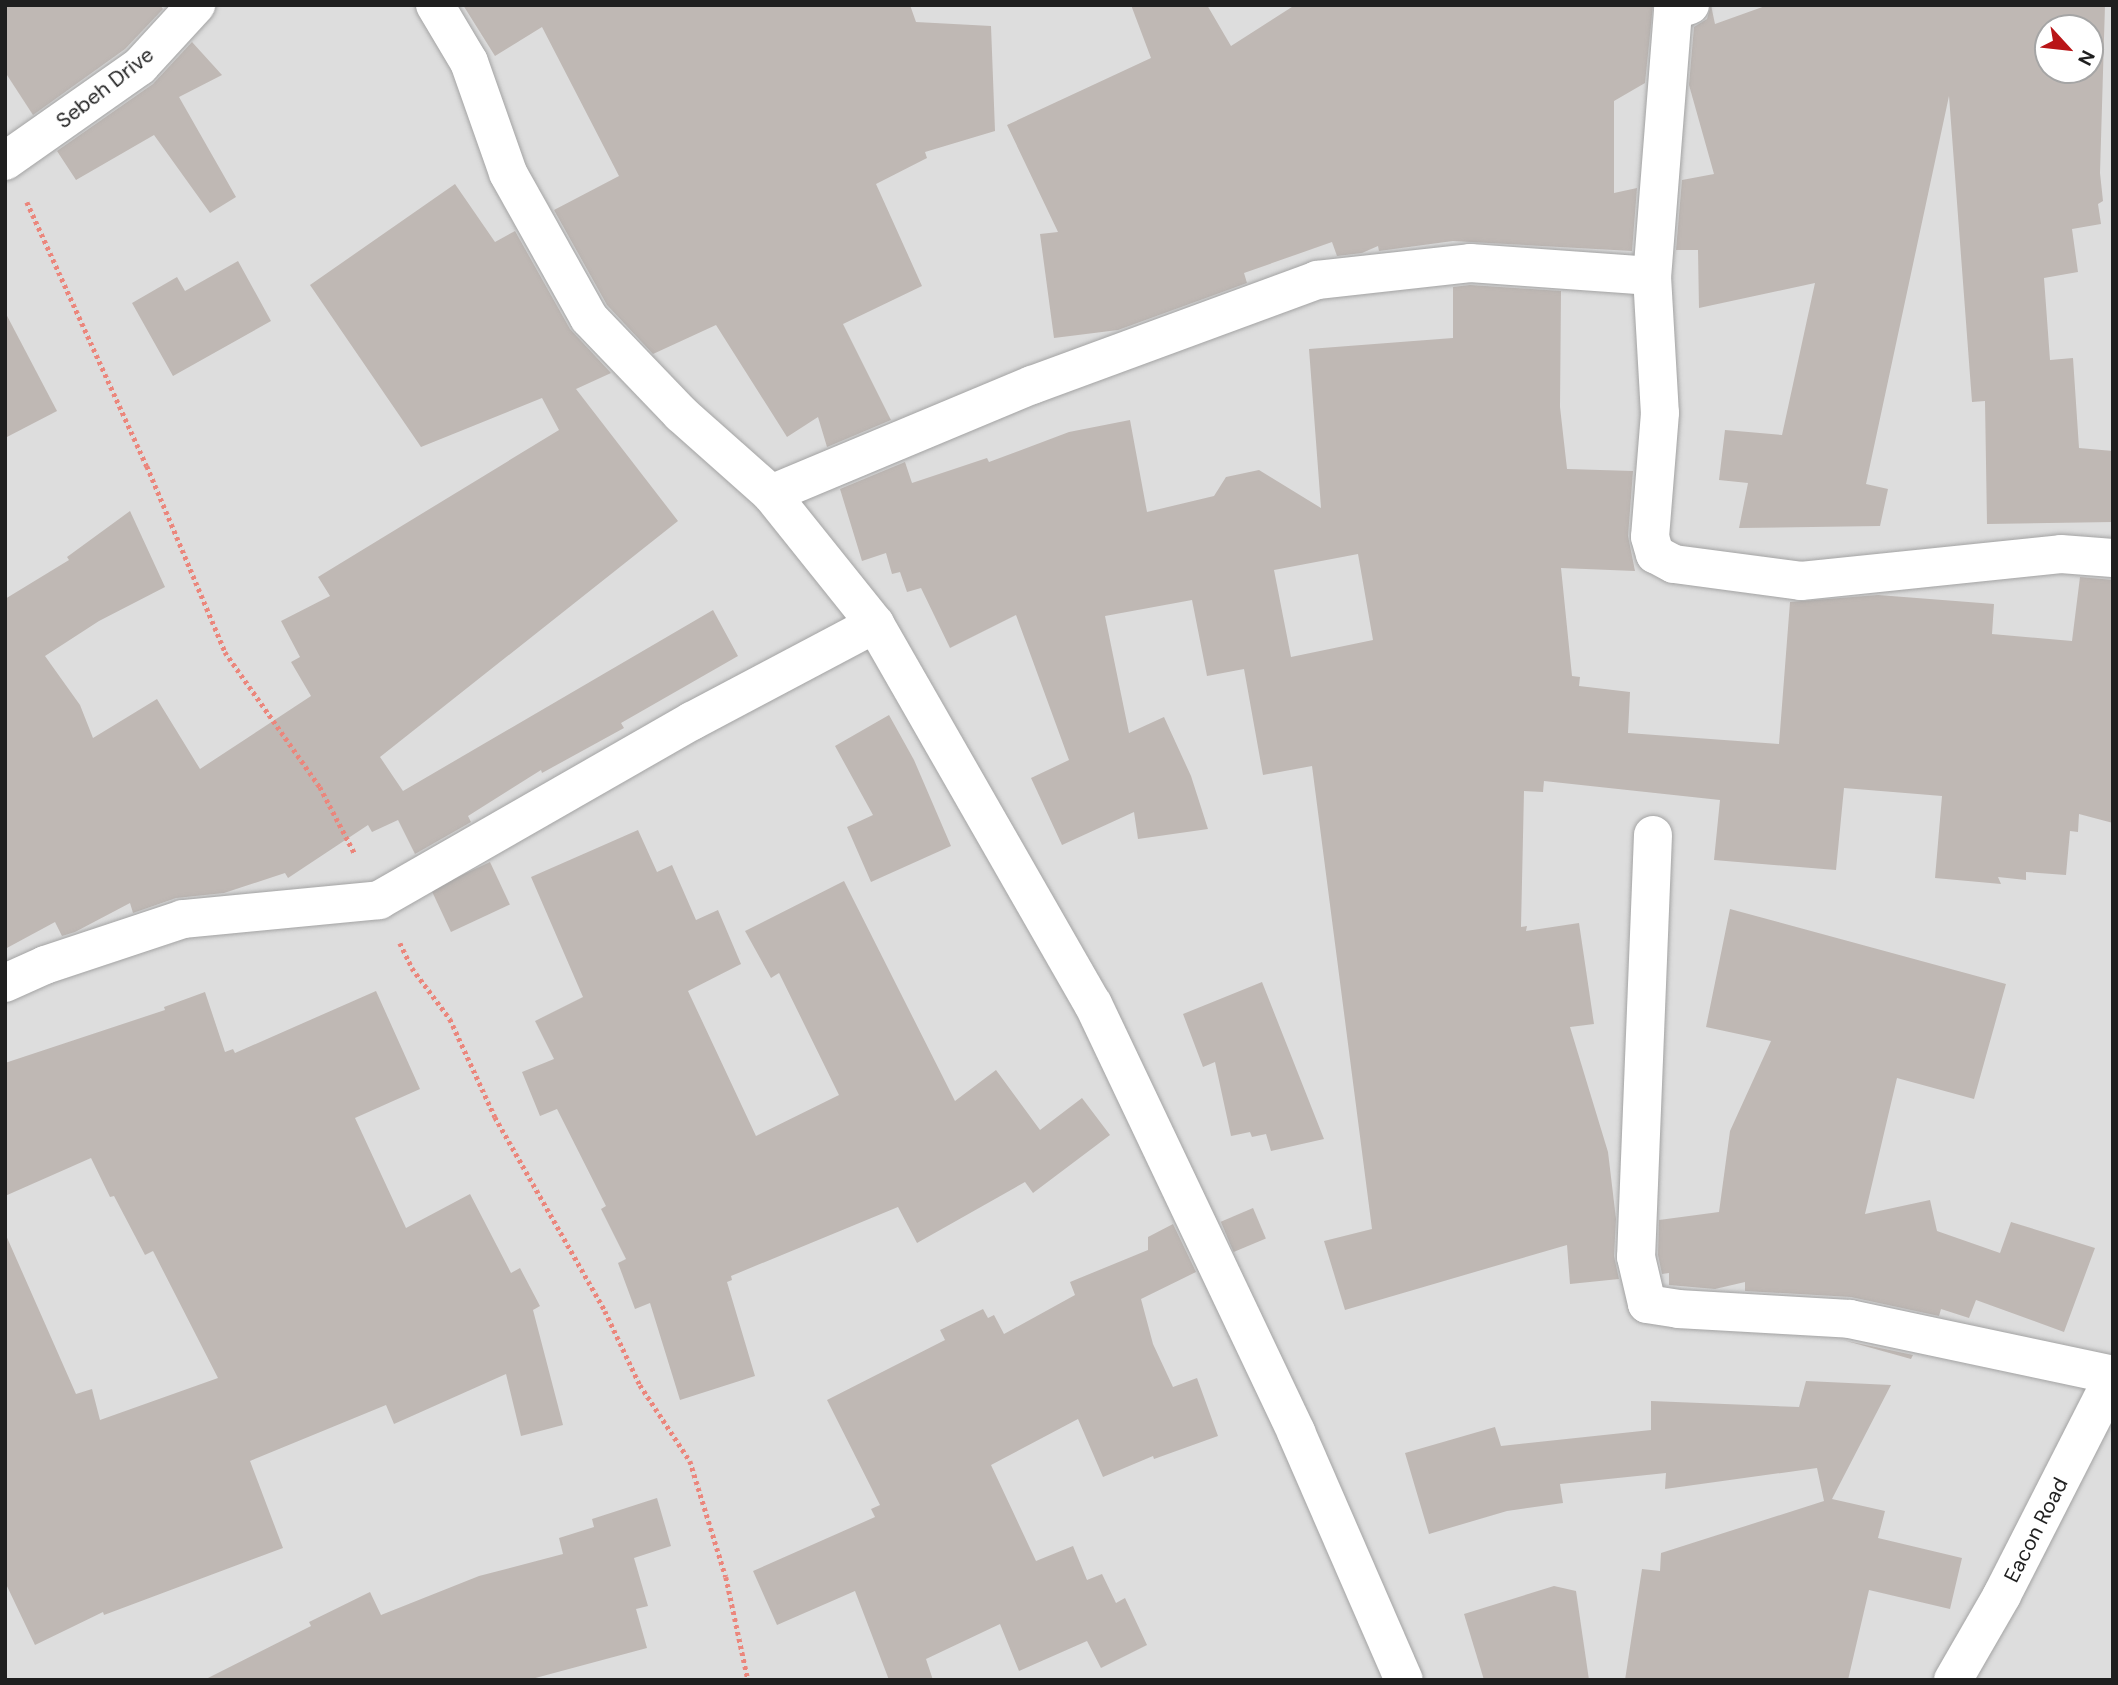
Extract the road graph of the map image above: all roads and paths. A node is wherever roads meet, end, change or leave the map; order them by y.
1 (196, 5) edge
2 (435, 5) edge
3 (1690, 5) edge
4 (5, 161) edge
5 (1652, 276) junction
6 (771, 494) junction
7 (2113, 558) edge
8 (875, 624) junction
9 (1653, 835) dead end
10 (5, 984) edge
11 (2113, 1376) edge
12 (1404, 1680) edge
13 (1953, 1680) edge

1 - 4 street, Sebeh Drive
2 - 6 street
3 - 5 street
5 - 6 street
5 - 7 street
6 - 8 street
8 - 10 street
8 - 12 street
9 - 11 street
11 - 13 street, Eacon Road

